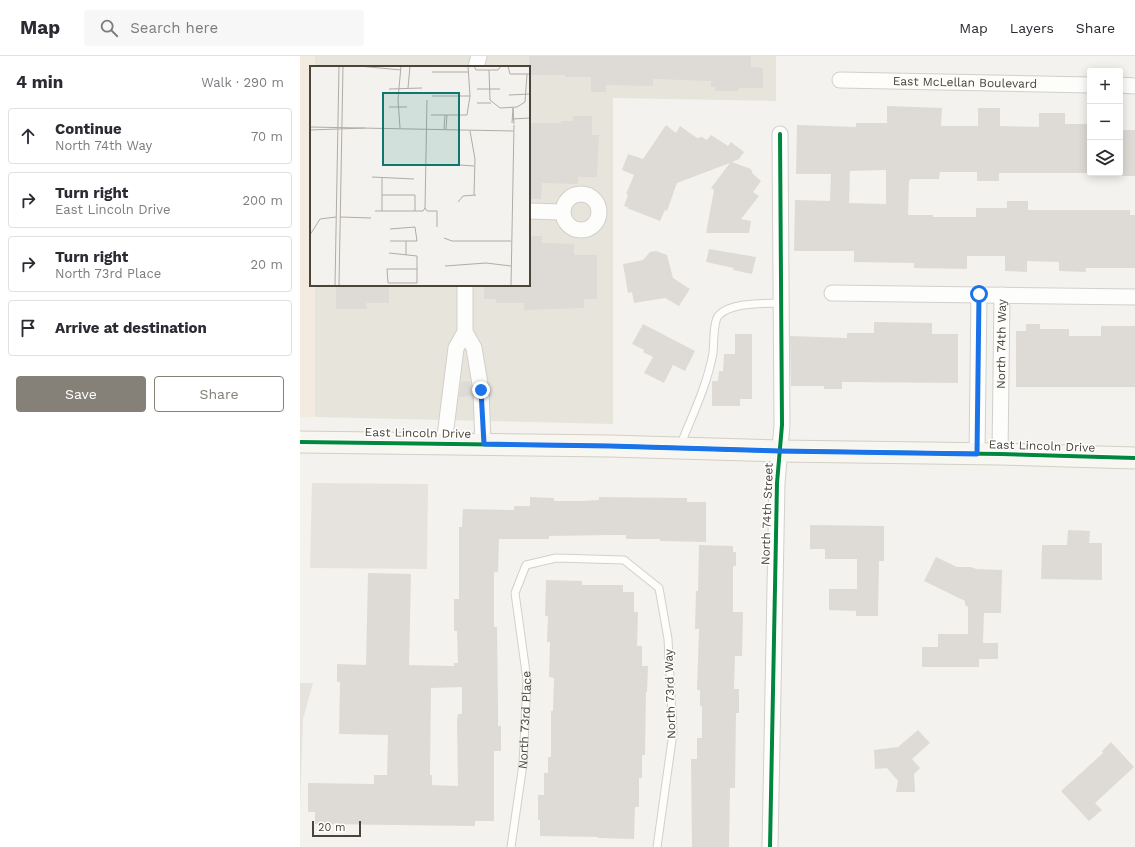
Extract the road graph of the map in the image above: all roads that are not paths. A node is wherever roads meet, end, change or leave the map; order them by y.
1 (478, 56) edge
2 (476, 66) edge
3 (840, 80) dead end
4 (1087, 85) edge
5 (1123, 85) edge
6 (1135, 86) edge
7 (780, 134) dead end
8 (530, 211) edge
9 (562, 212) dead end
10 (465, 286) edge
11 (832, 293) dead end
12 (979, 294) junction
13 (1002, 295) junction
14 (1135, 297) edge
15 (781, 302) junction
16 (465, 332) junction
17 (300, 442) edge
18 (444, 444) junction
19 (484, 444) junction
20 (680, 448) junction
21 (780, 451) junction
22 (977, 454) junction
23 (1000, 454) junction
24 (1135, 458) edge
25 (658, 588) joint
26 (511, 847) edge
27 (657, 847) edge
28 (770, 847) edge

1 - 2 street
3 - 4 street, East McLellan Boulevard
5 - 6 street
7 - 15 street, North 74th Street
8 - 9 street
10 - 16 street
11 - 12 street
12 - 13 street
12 - 22 street, North 74th Way
13 - 14 street, North 74th Way
13 - 23 street, North 74th Way
15 - 20 lane
15 - 21 street, North 74th Street
16 - 18 street
16 - 19 street
17 - 18 main road, East Lincoln Drive
18 - 19 main road, East Lincoln Drive
19 - 20 main road, East Lincoln Drive
20 - 21 main road, East Lincoln Drive
21 - 22 main road, East Lincoln Drive
21 - 28 street, North 74th Street
22 - 23 main road, East Lincoln Drive
23 - 24 main road, East Lincoln Drive
25 - 26 lane, North 73rd Place
25 - 27 lane, North 73rd Way

